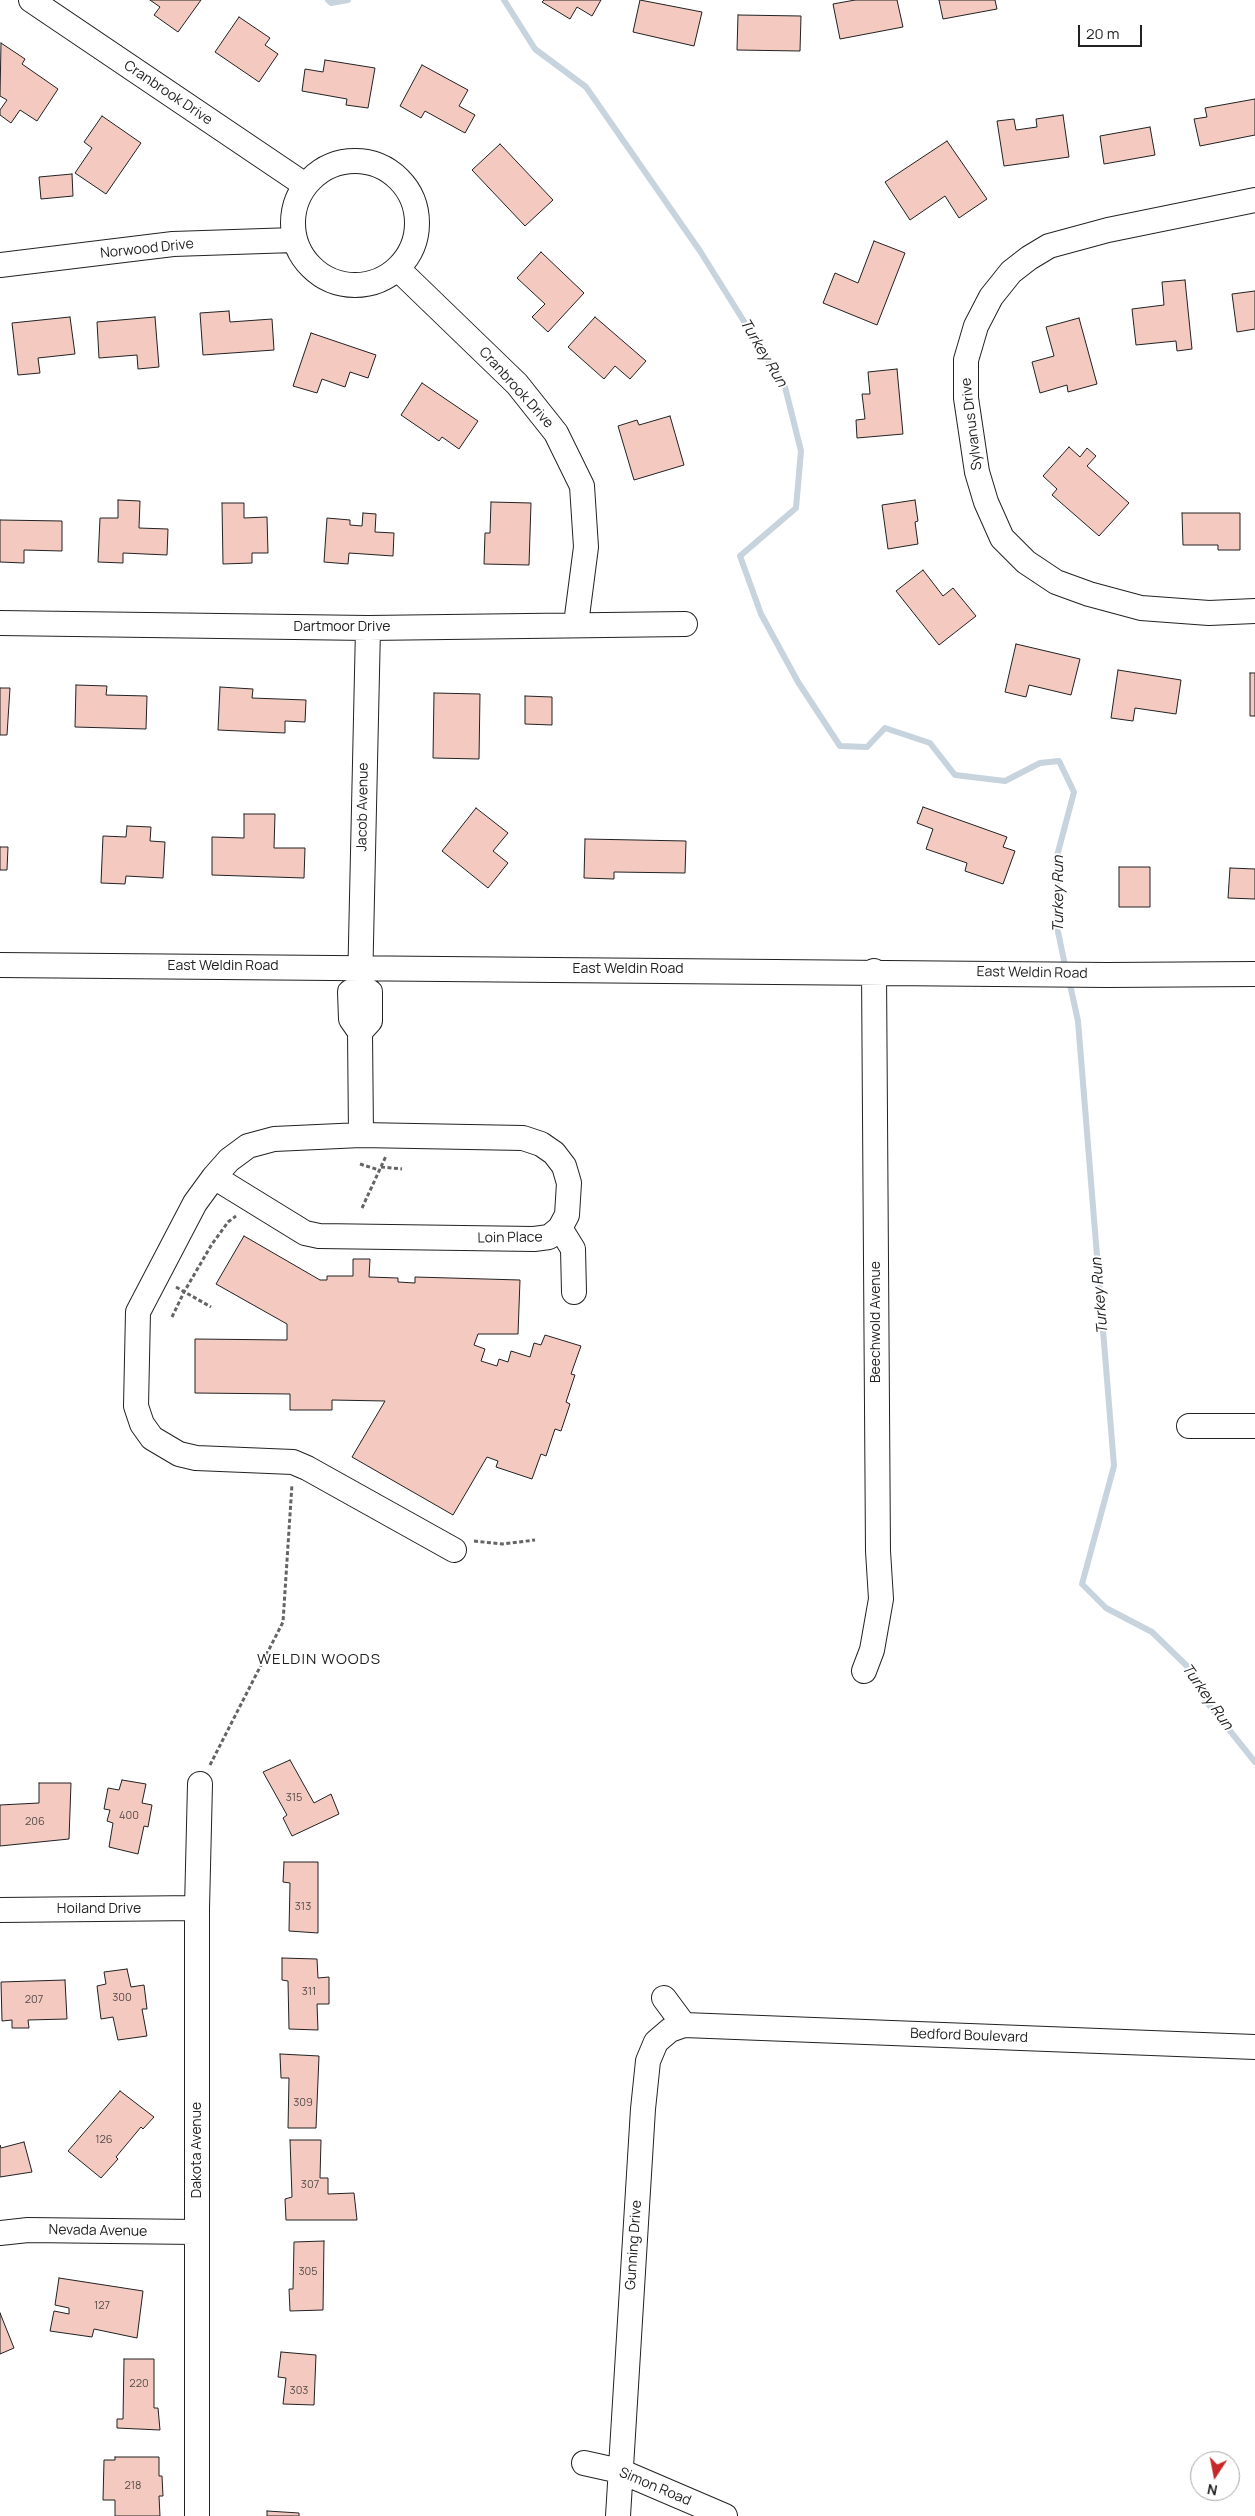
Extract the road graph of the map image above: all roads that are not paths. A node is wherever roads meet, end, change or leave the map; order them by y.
1 (31, 0) edge
2 (305, 186) junction
3 (1255, 200) edge
4 (294, 240) junction
5 (0, 265) edge
6 (398, 269) junction
7 (1255, 611) edge
8 (0, 623) edge
9 (576, 624) junction
10 (685, 624) dead end
11 (368, 628) junction
12 (0, 965) edge
13 (874, 971) junction
14 (1255, 974) edge
15 (360, 977) junction
16 (361, 1136) junction
17 (214, 1177) junction
18 (560, 1228) junction
19 (574, 1292) dead end
20 (1189, 1426) dead end
21 (1255, 1426) edge
22 (461, 1544) road end
23 (864, 1671) dead end
24 (200, 1784) road end
25 (197, 1908) junction
26 (0, 1910) edge
27 (664, 1998) dead end
28 (684, 2025) junction
29 (1255, 2047) edge
30 (196, 2232) junction
31 (0, 2233) edge
32 (584, 2463) dead end
33 (620, 2471) junction
34 (197, 2516) edge
35 (618, 2516) edge
36 (725, 2516) edge

1 - 2 street, Cranbrook Drive
2 - 4 street
2 - 6 street
3 - 7 street, Sylvanus Drive
4 - 5 street, Norwood Drive
4 - 6 street
6 - 9 street, Cranbrook Drive
8 - 11 street, Dartmoor Drive
9 - 10 street, Dartmoor Drive
9 - 11 street, Dartmoor Drive
11 - 15 street, Jacob Avenue
12 - 15 street, East Weldin Road
13 - 14 street, East Weldin Road
13 - 15 street, East Weldin Road
13 - 23 street, Beechwold Avenue
15 - 16 street, Jacob Avenue
16 - 17 street, Loin Place
16 - 18 street, Loin Place
17 - 18 street, Loin Place
17 - 22 street, Loin Place
18 - 19 street
20 - 21 street
24 - 25 street, Dakota Avenue
25 - 26 street, Hoiland Drive
25 - 30 street, Dakota Avenue
27 - 28 street
28 - 29 street, Bedford Boulevard
28 - 33 street, Gunning Drive
30 - 31 street, Nevada Avenue
30 - 34 street, Dakota Avenue
32 - 33 street, Simon Road
33 - 35 street, Gunning Drive
33 - 36 street, Simon Road

